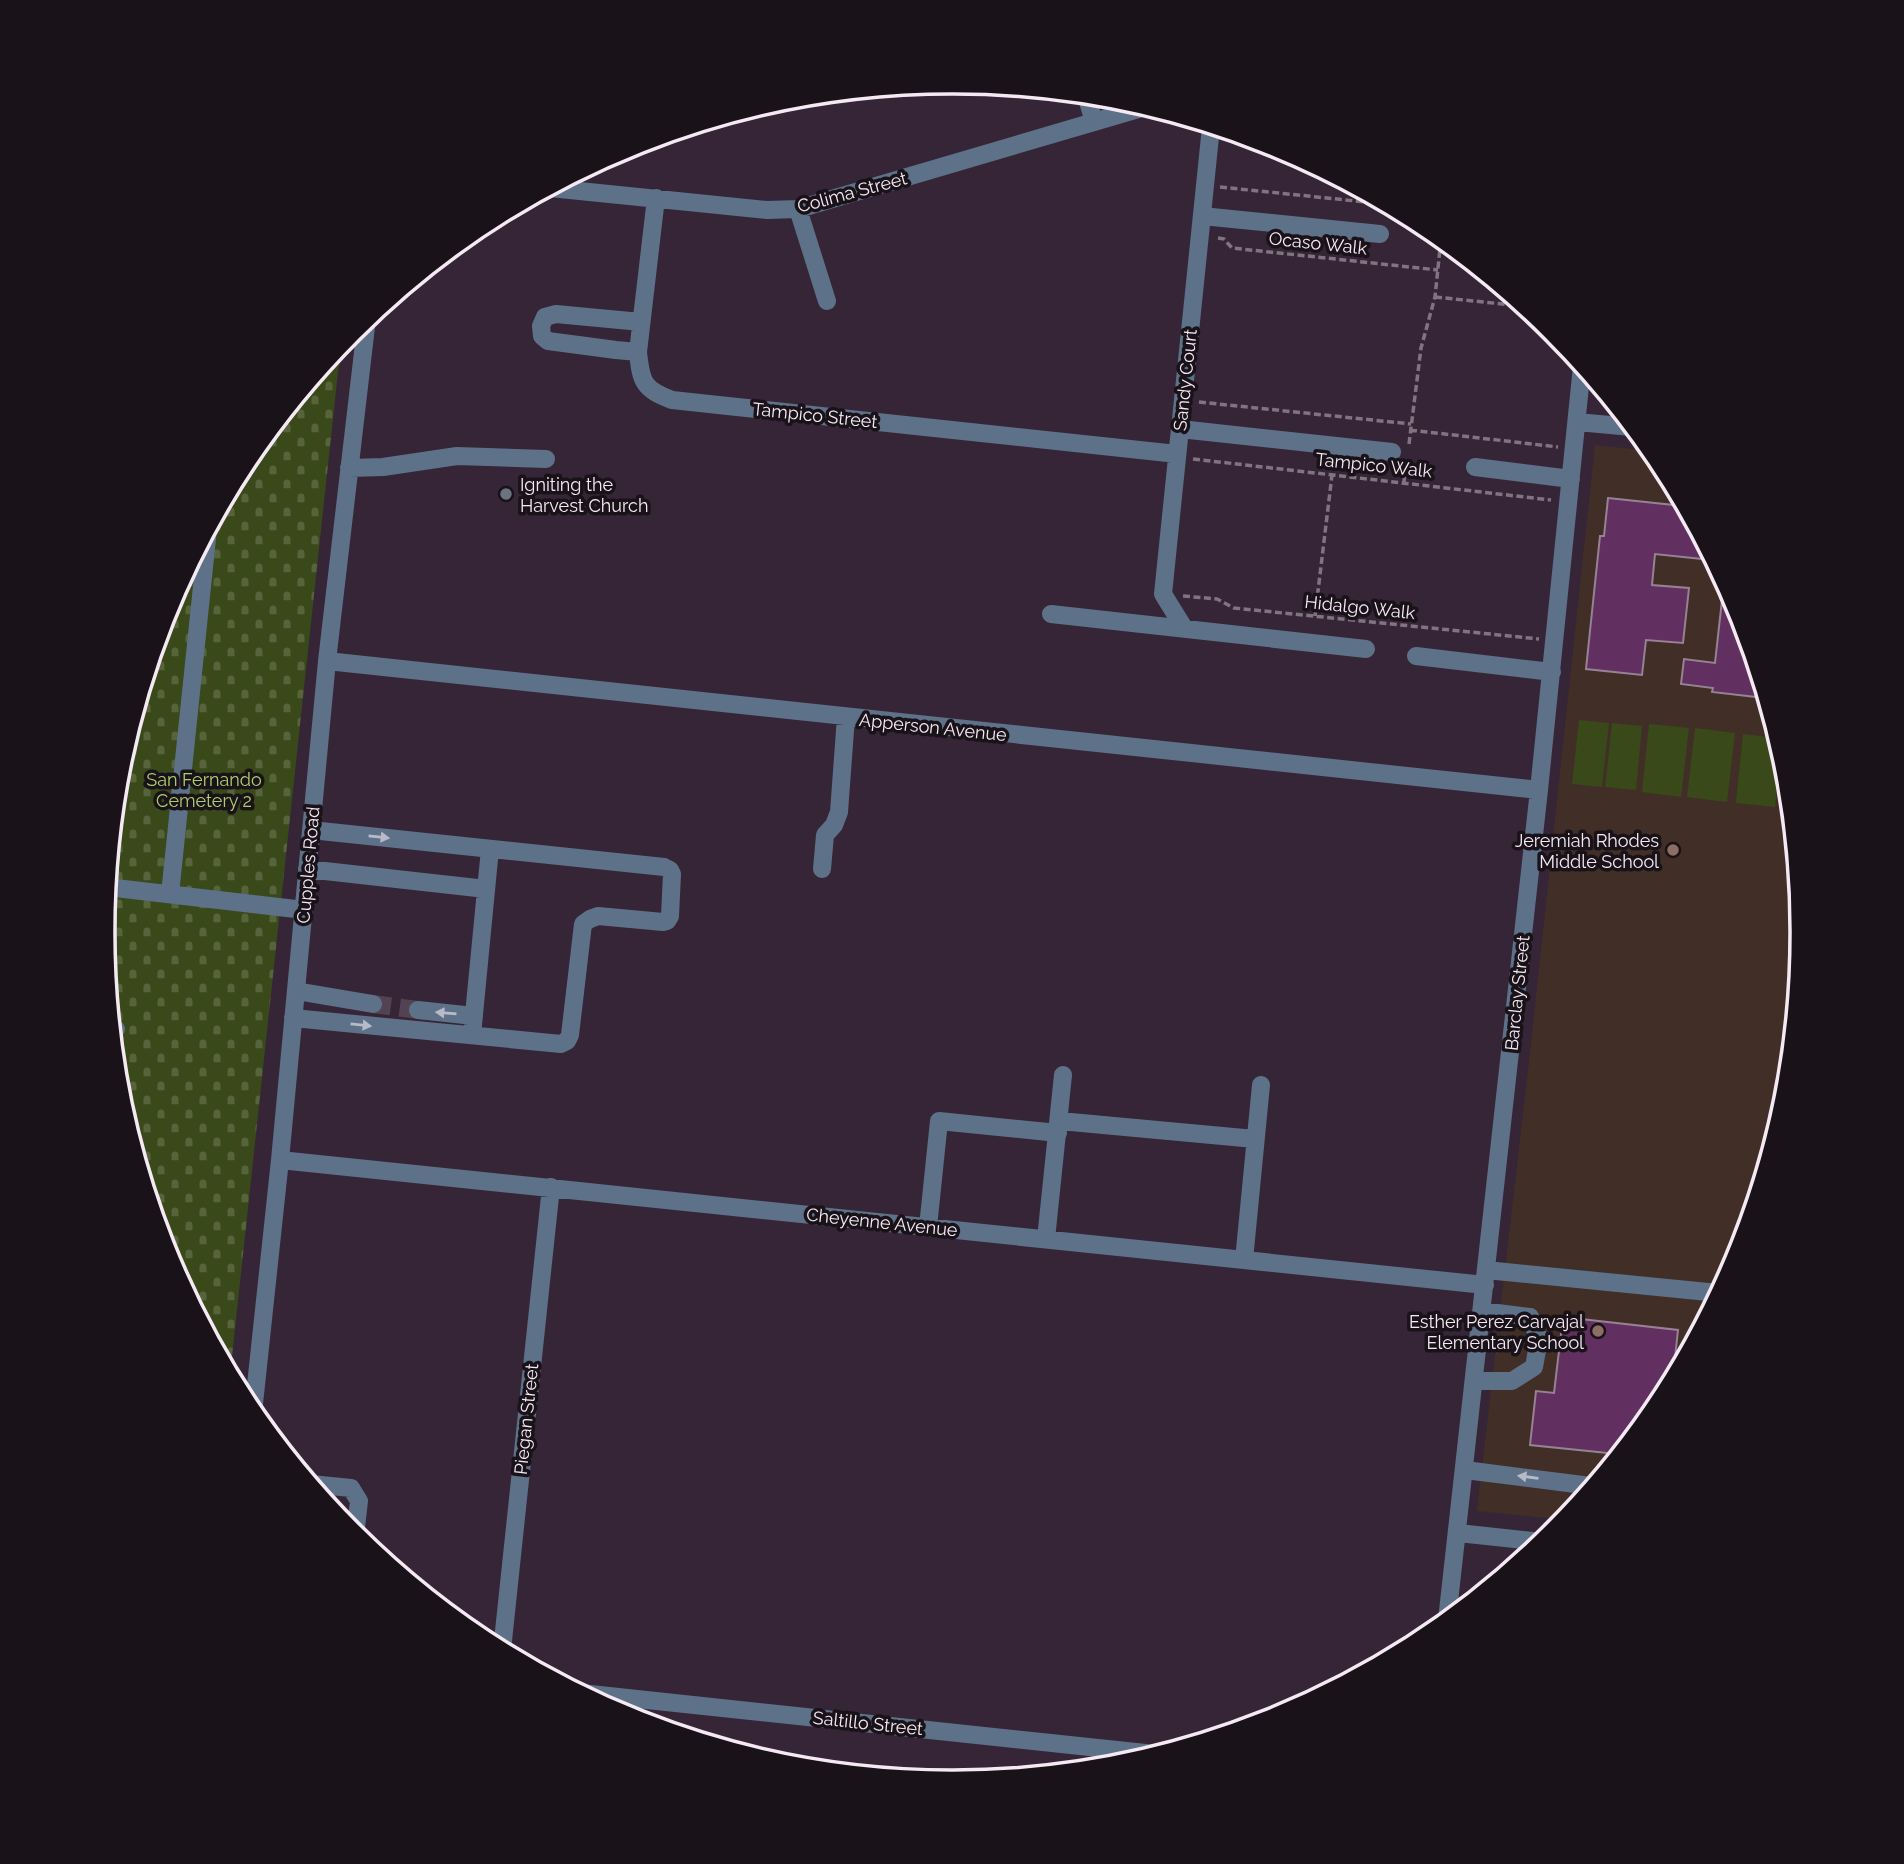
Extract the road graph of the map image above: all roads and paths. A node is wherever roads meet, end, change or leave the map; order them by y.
1 (1089, 107) edge
2 (1124, 113) edge
3 (1094, 122) junction
4 (1210, 136) edge
5 (1205, 186) junction
6 (568, 188) edge
7 (656, 198) junction
8 (1361, 202) edge
9 (798, 209) junction
10 (1202, 216) junction
11 (1380, 234) dead end
12 (1200, 237) junction
13 (1440, 252) edge
14 (1438, 270) junction
15 (1435, 297) junction
16 (827, 301) dead end
17 (1507, 304) edge
18 (641, 323) junction
19 (365, 335) edge
20 (638, 352) junction
21 (1581, 379) edge
22 (1183, 400) junction
23 (1577, 422) junction
24 (1412, 424) junction
25 (1619, 426) edge
26 (1180, 429) junction
27 (1410, 430) junction
28 (1409, 443) dead end
29 (1574, 449) junction
30 (1399, 454) joint
31 (1177, 456) junction
32 (545, 459) dead end
33 (1475, 467) dead end
34 (349, 468) junction
35 (1332, 475) junction
36 (1571, 479) junction
37 (1404, 483) junction
38 (1569, 502) junction
39 (205, 554) edge
40 (1163, 594) junction
41 (1051, 614) dead end
42 (1315, 616) junction
43 (1184, 628) junction
44 (1555, 641) junction
45 (1366, 649) dead end
46 (1416, 656) dead end
47 (327, 661) junction
48 (1552, 672) junction
49 (846, 717) junction
50 (1539, 790) junction
51 (311, 830) junction
52 (490, 849) junction
53 (307, 869) junction
54 (822, 869) dead end
55 (116, 888) edge
56 (486, 889) junction
57 (170, 894) junction
58 (304, 909) junction
59 (296, 991) junction
60 (373, 1004) tunnel mouth
61 (418, 1010) tunnel mouth
62 (474, 1016) junction
63 (293, 1018) junction
64 (472, 1035) junction
65 (1063, 1075) dead end
66 (1261, 1085) dead end
67 (1059, 1127) junction
68 (1255, 1139) junction
69 (280, 1160) junction
70 (551, 1187) junction
71 (928, 1227) junction
72 (1046, 1239) junction
73 (1244, 1260) junction
74 (1486, 1278) junction
75 (1707, 1292) edge
76 (1482, 1311) junction
77 (1474, 1381) junction
78 (255, 1395) edge
79 (1465, 1470) junction
80 (323, 1485) edge
81 (1581, 1485) edge
82 (357, 1521) edge
83 (1458, 1533) junction
84 (1527, 1540) edge
85 (1449, 1605) edge
86 (503, 1638) edge
87 (611, 1696) edge
88 (1125, 1751) edge

1 - 3 street
2 - 3 street, Colima Street
3 - 9 street, Colima Street
4 - 5 street, Sandy Court
5 - 8 path
5 - 10 street, Sandy Court
6 - 7 street, Colima Street
7 - 9 street, Colima Street
7 - 18 street, Tampico Street
9 - 16 street
10 - 11 street
10 - 12 street, Sandy Court
12 - 14 path, Ocaso Walk
12 - 22 street, Sandy Court
13 - 14 path
14 - 15 path
15 - 17 path
15 - 24 path
18 - 20 street, Tampico Street
18 - 20 street
19 - 34 street, Cupples Road
20 - 31 street, Tampico Street
21 - 23 street, Barclay Street
22 - 24 path
22 - 26 street, Sandy Court
23 - 25 street
23 - 29 street, Barclay Street
24 - 27 path
26 - 30 street
26 - 31 street, Sandy Court
27 - 28 path
27 - 29 path
29 - 36 street, Barclay Street
30 - 37 path
31 - 35 path, Tampico Walk
31 - 40 street, Sandy Court
32 - 34 street
33 - 36 street
34 - 47 street, Cupples Road
35 - 37 path, Tampico Walk
35 - 42 path
36 - 38 street, Barclay Street
37 - 38 path, Tampico Walk
38 - 44 street, Barclay Street
39 - 57 street
40 - 42 path, Hidalgo Walk
40 - 43 street
41 - 43 street
42 - 44 path, Hidalgo Walk
43 - 45 street
44 - 48 street, Barclay Street
46 - 48 street
47 - 49 street, Apperson Avenue
47 - 51 street, Cupples Road
48 - 50 street, Barclay Street
49 - 50 street, Apperson Avenue
49 - 54 street
50 - 74 street, Barclay Street
51 -> 52 street
51 - 53 street, Cupples Road
52 - 56 street
52 - 64 street
53 - 56 street
53 - 58 street, Cupples Road
55 - 57 street
56 - 62 street
57 - 58 street
58 - 59 street, Cupples Road
59 - 60 street
59 - 63 street, Cupples Road
62 -> 61 street
62 - 64 street
63 -> 64 street
63 - 69 street, Cupples Road
65 - 67 street
66 - 68 street
67 - 68 street
67 - 71 street
67 - 72 street
68 - 73 street
69 - 70 street, Cheyenne Avenue
69 - 78 street, Cupples Road
70 - 71 street, Cheyenne Avenue
70 - 86 street, Piegan Street
71 - 72 street, Cheyenne Avenue
72 - 73 street, Cheyenne Avenue
73 - 74 street, Cheyenne Avenue
74 - 75 street, Cheyenne Avenue
74 - 76 street, Barclay Street
76 - 77 street, Barclay Street
76 - 77 street
77 - 79 street, Barclay Street
81 -> 79 street
79 - 83 street, Barclay Street
80 - 82 street
83 - 84 street
83 - 85 street, Barclay Street
87 - 88 street, Saltillo Street

